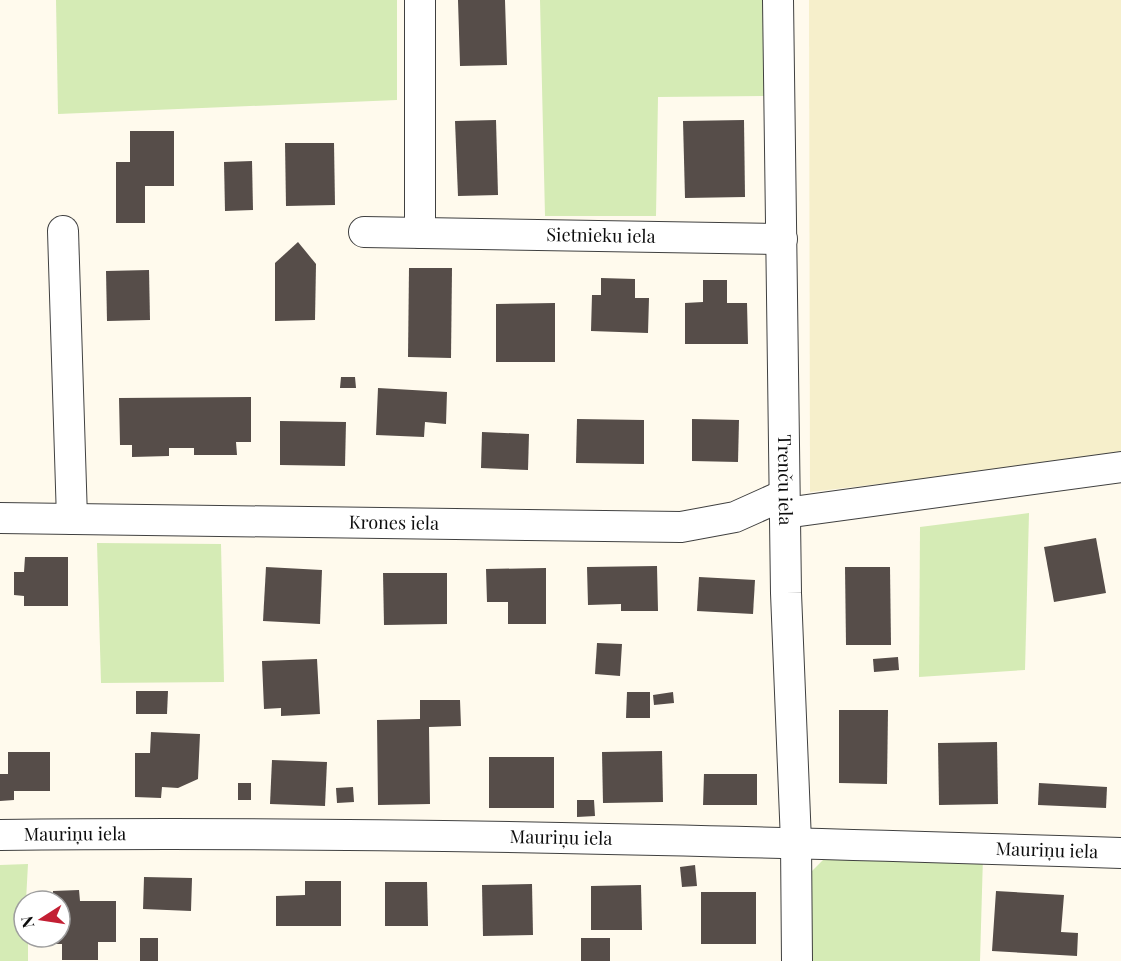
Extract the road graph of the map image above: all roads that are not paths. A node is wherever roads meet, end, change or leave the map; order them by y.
1 (420, 0) edge
2 (778, 0) edge
3 (63, 231) dead end
4 (364, 232) dead end
5 (420, 233) junction
6 (782, 239) junction
7 (1121, 467) edge
8 (785, 504) junction
9 (0, 518) edge
10 (72, 519) junction
11 (0, 835) edge
12 (796, 842) junction
13 (1121, 853) edge
14 (797, 961) edge

1 - 5 street
2 - 6 street, Trenču iela
3 - 10 street
4 - 5 street, Sietnieku iela
5 - 6 street, Sietnieku iela
6 - 8 street, Trenču iela
7 - 8 street, Krones iela
8 - 10 street, Krones iela
8 - 12 street, Trenču iela
9 - 10 street, Krones iela
11 - 12 street, Mauriņu iela
12 - 13 street, Mauriņu iela
12 - 14 street, Trenču iela

